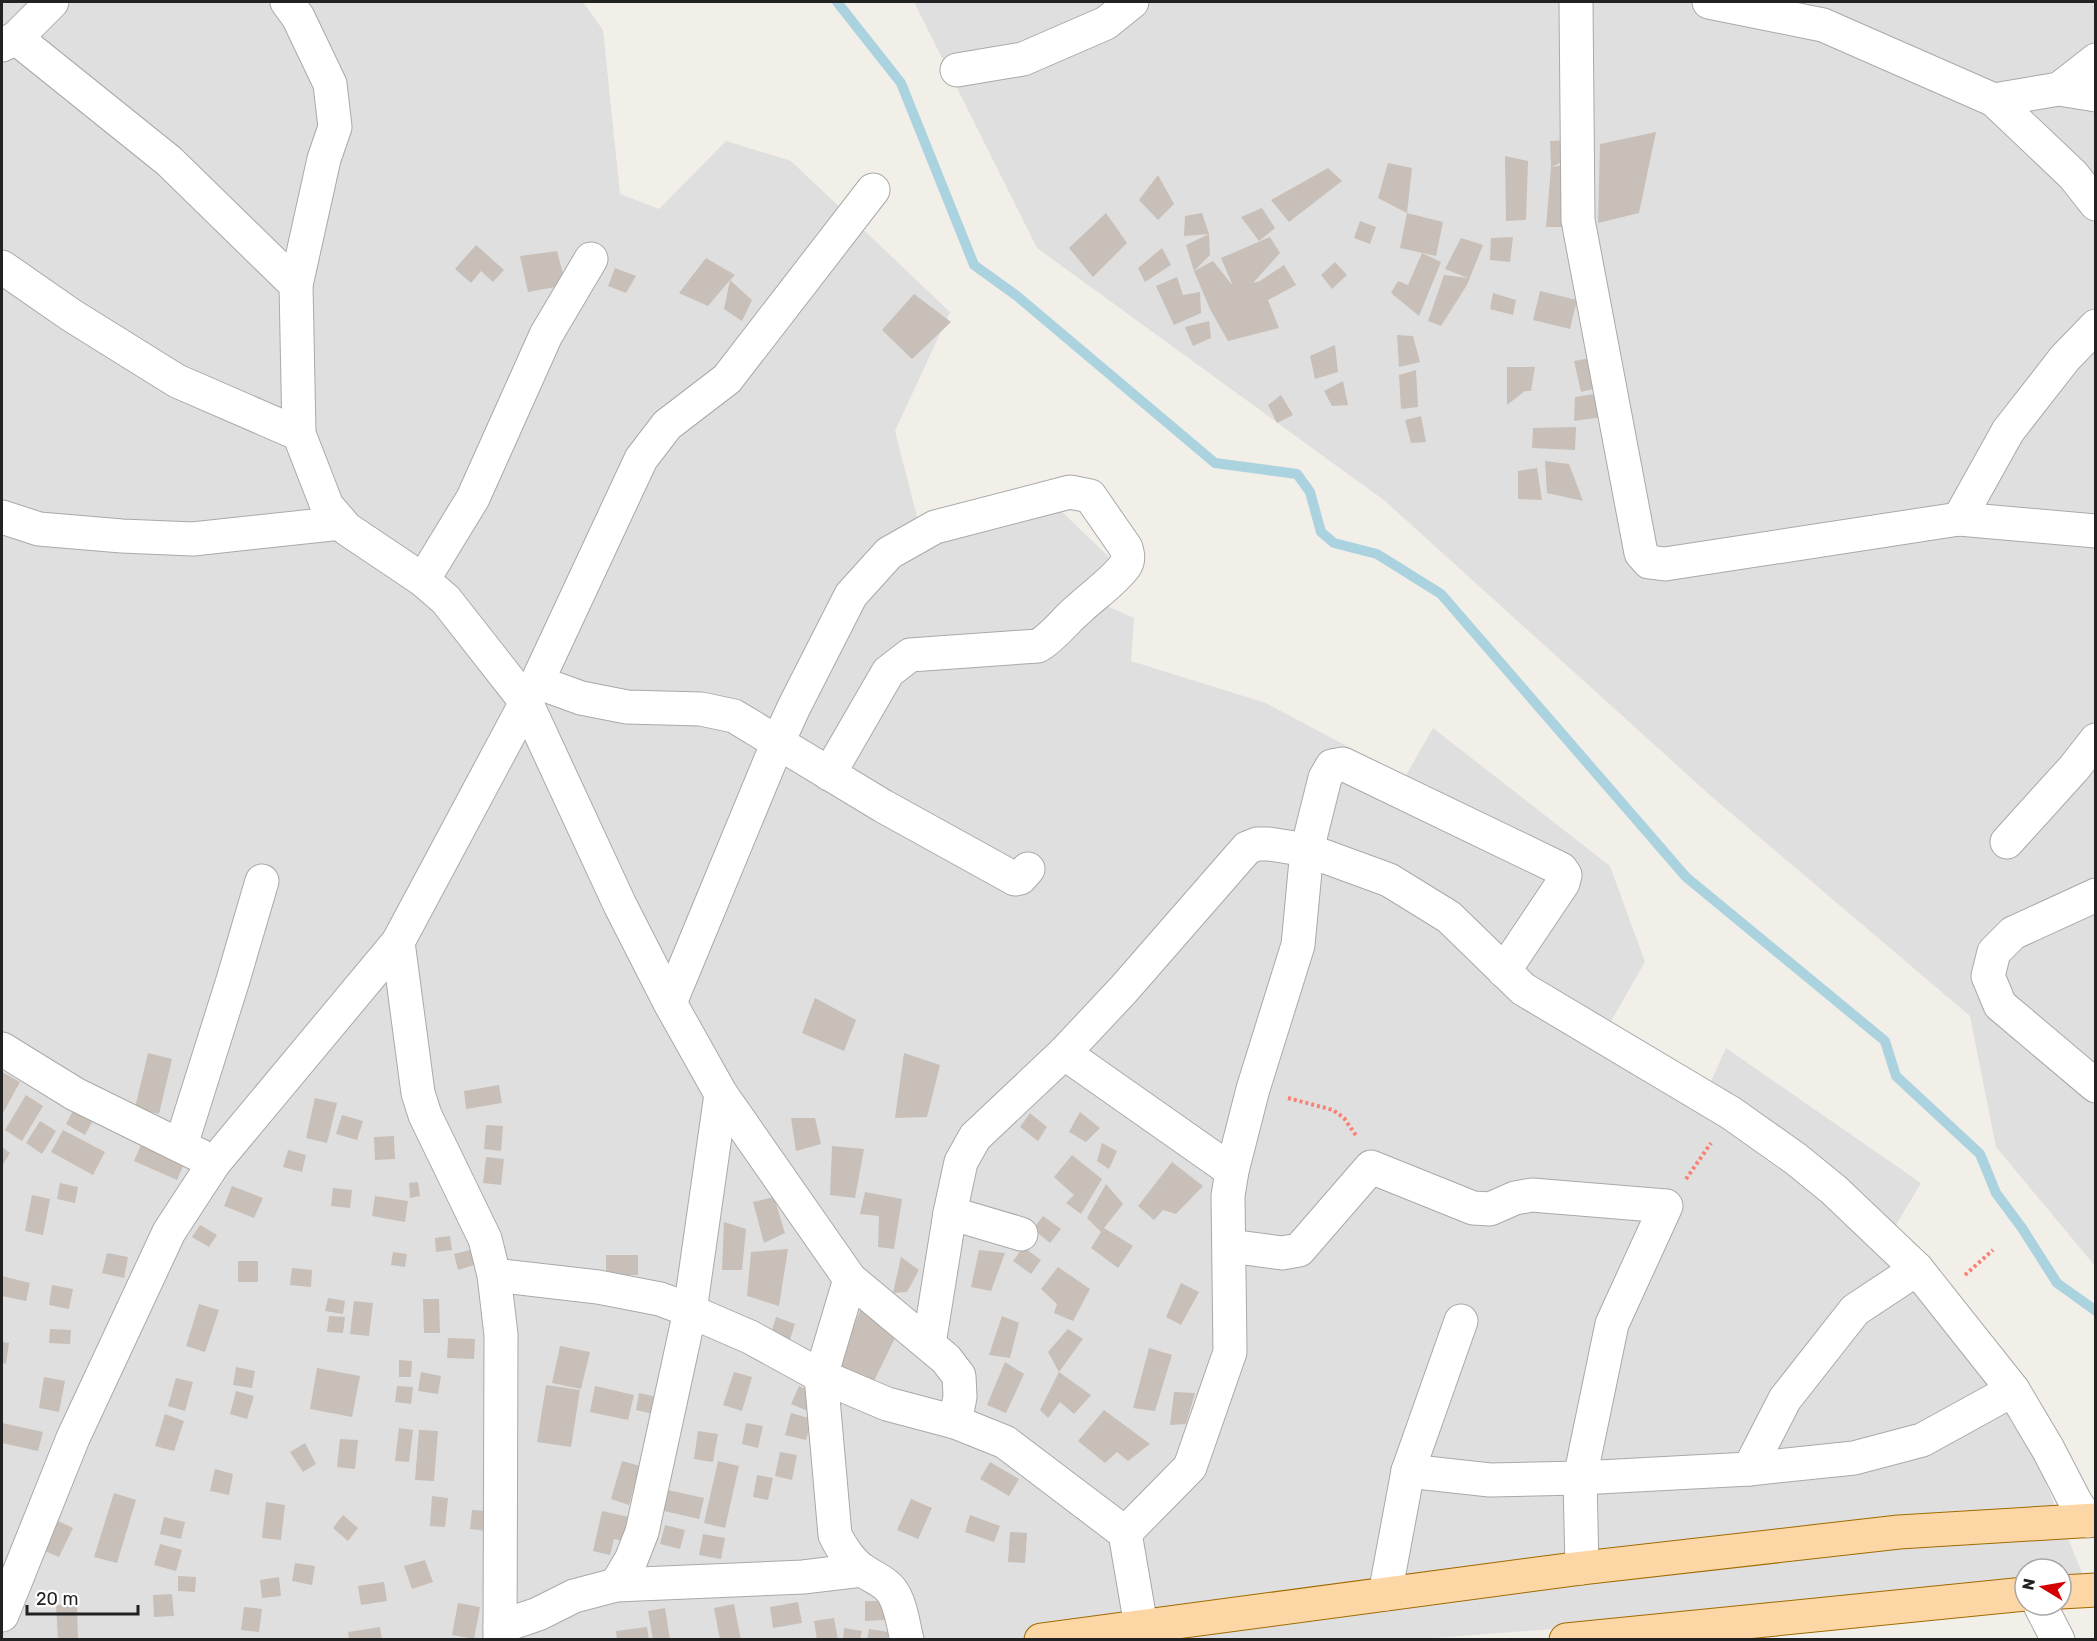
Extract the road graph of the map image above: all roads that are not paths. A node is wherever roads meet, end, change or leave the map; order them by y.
1 (52, 2) edge
2 (287, 2) edge
3 (1132, 2) edge
4 (1576, 2) edge
5 (1709, 2) edge
6 (9, 42) edge
7 (2096, 60) edge
8 (957, 70) dead end
9 (2059, 89) junction
10 (2096, 95) edge
11 (1994, 100) junction
12 (873, 189) dead end
13 (2096, 204) edge
14 (591, 259) dead end
15 (2, 267) edge
16 (296, 285) junction
17 (2096, 326) edge
18 (299, 434) junction
19 (2, 517) edge
20 (1959, 519) junction
21 (341, 523) junction
22 (2096, 531) edge
23 (423, 580) junction
24 (532, 692) junction
25 (2096, 740) edge
26 (778, 742) junction
27 (829, 774) junction
28 (2007, 842) dead end
29 (1307, 850) junction
30 (1028, 869) dead end
31 (262, 881) dead end
32 (2096, 895) edge
33 (398, 942) junction
34 (1504, 971) junction
35 (670, 1004) junction
36 (2, 1049) edge
37 (1064, 1053) junction
38 (2096, 1086) edge
39 (721, 1094) junction
40 (181, 1145) junction
41 (214, 1163) junction
42 (1232, 1171) junction
43 (950, 1213) junction
44 (1021, 1234) dead end
45 (1230, 1246) junction
46 (1917, 1269) junction
47 (494, 1275) junction
48 (849, 1279) junction
49 (690, 1311) junction
50 (1461, 1321) dead end
51 (929, 1344) junction
52 (821, 1376) junction
53 (2013, 1390) junction
54 (955, 1422) junction
55 (1749, 1469) junction
56 (1408, 1471) junction
57 (1580, 1478) junction
58 (2092, 1520) edge
59 (1125, 1533) junction
60 (1582, 1568) junction
61 (862, 1570) junction
62 (616, 1585) junction
63 (2096, 1590) edge
64 (2073, 1591) edge
65 (1385, 1594) junction
66 (2013, 1595) edge
67 (2, 1615) edge
68 (2046, 1617) edge
69 (1141, 1626) junction
70 (500, 1633) edge
71 (907, 1640) edge
72 (1041, 1640) edge
73 (1566, 1640) edge
74 (2058, 1640) edge

1 - 6 street
2 - 16 street
3 - 8 street
4 - 20 street
5 - 11 street
6 - 16 street
7 - 9 street
9 - 10 street
9 - 11 street
11 - 13 street
12 - 24 street
14 - 23 street
15 - 18 street
16 - 18 street
17 - 20 street
18 - 21 street
19 - 21 street
20 - 22 street
21 - 23 street
23 - 24 street
24 - 26 street
24 - 33 street
24 - 35 street
25 - 28 street
26 - 27 street
26 - 27 street
26 - 35 street
27 - 30 street
29 - 34 street
29 - 34 street
29 - 37 street
29 - 42 street
31 - 40 street
32 - 38 street
33 - 41 street
33 - 47 street
34 - 46 street
35 - 39 street
36 - 40 street
37 - 42 street
37 - 43 street
39 - 48 street
39 - 49 street
40 - 41 street
41 - 67 street
42 - 45 street
43 - 44 street
43 - 51 street
45 - 57 street
45 - 59 street
46 - 53 street
46 - 55 street
47 - 49 street
47 - 70 street
48 - 51 street
48 - 52 street
49 - 52 street
49 - 62 street
50 - 56 street
51 - 54 street
52 - 54 street
52 - 61 street
53 - 55 street
53 - 58 street
54 - 59 street
55 - 57 street
56 - 57 street
56 - 65 street
57 - 60 street
58 - 60 main road
59 - 69 street
60 - 65 main road
61 - 62 street
61 - 71 street
62 - 70 street
63 - 64 main road
65 - 69 main road
66 - 73 main road
68 - 74 street
69 - 72 main road

